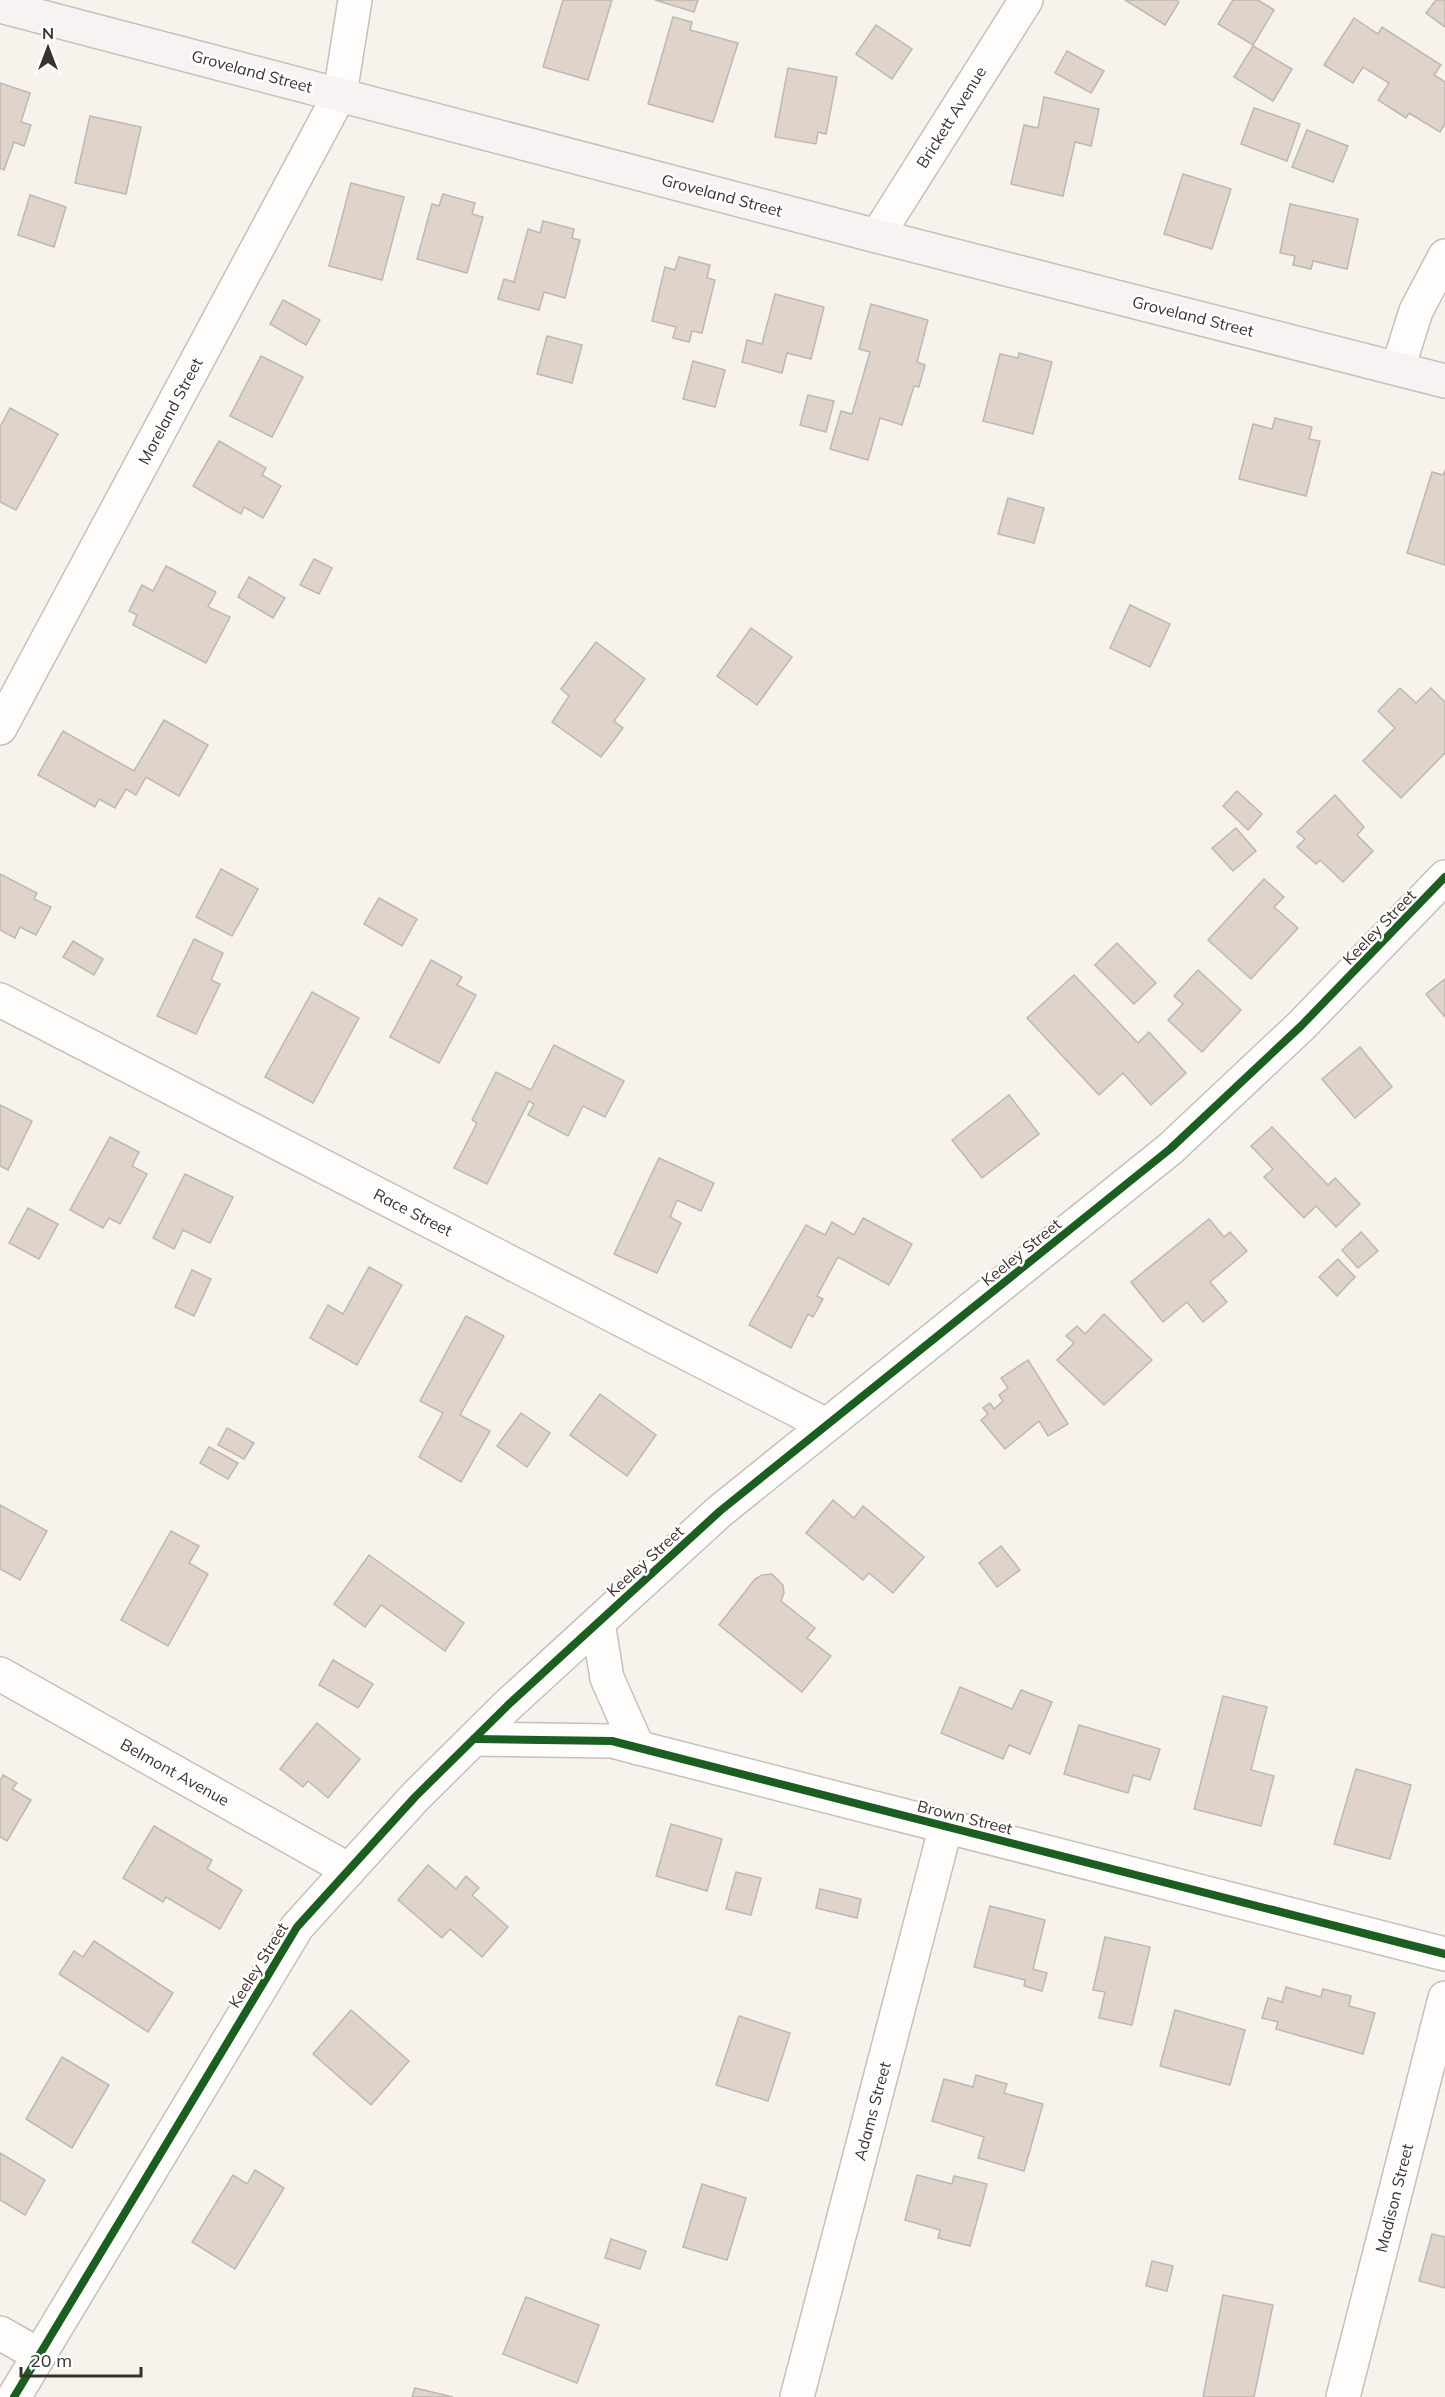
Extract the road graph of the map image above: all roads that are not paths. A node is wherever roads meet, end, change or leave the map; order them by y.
1 (355, 0) edge
2 (1026, 0) edge
3 (0, 6) edge
4 (340, 94) junction
5 (877, 236) junction
6 (1445, 256) edge
7 (1398, 368) junction
8 (1445, 381) edge
9 (0, 728) edge
10 (1445, 877) edge
11 (0, 1000) edge
12 (826, 1425) junction
13 (598, 1623) junction
14 (0, 1674) edge
15 (474, 1739) junction
16 (639, 1748) junction
17 (946, 1826) junction
18 (349, 1870) junction
19 (1445, 1954) edge
20 (1445, 1998) edge
21 (0, 2333) edge
22 (39, 2355) junction
23 (14, 2397) edge
24 (797, 2397) edge
25 (1343, 2397) edge

1 - 4 street, Moreland Street
2 - 5 street, Brickett Avenue
3 - 4 main road, Groveland Street
4 - 5 main road, Groveland Street
4 - 9 street, Moreland Street
5 - 7 main road, Groveland Street
6 - 7 street
7 - 8 main road, Groveland Street
10 - 12 street, Keeley Street
11 - 12 street, Race Street
12 - 13 street, Keeley Street
13 - 15 street, Keeley Street
13 - 16 street
14 - 18 street, Belmont Avenue
15 - 16 street, Brown Street
15 - 18 street, Keeley Street
16 - 17 street, Brown Street
17 - 19 street, Brown Street
17 - 24 street, Adams Street
18 - 22 street, Keeley Street
20 - 25 street, Madison Street
21 - 22 street
22 - 23 street, Keeley Street

